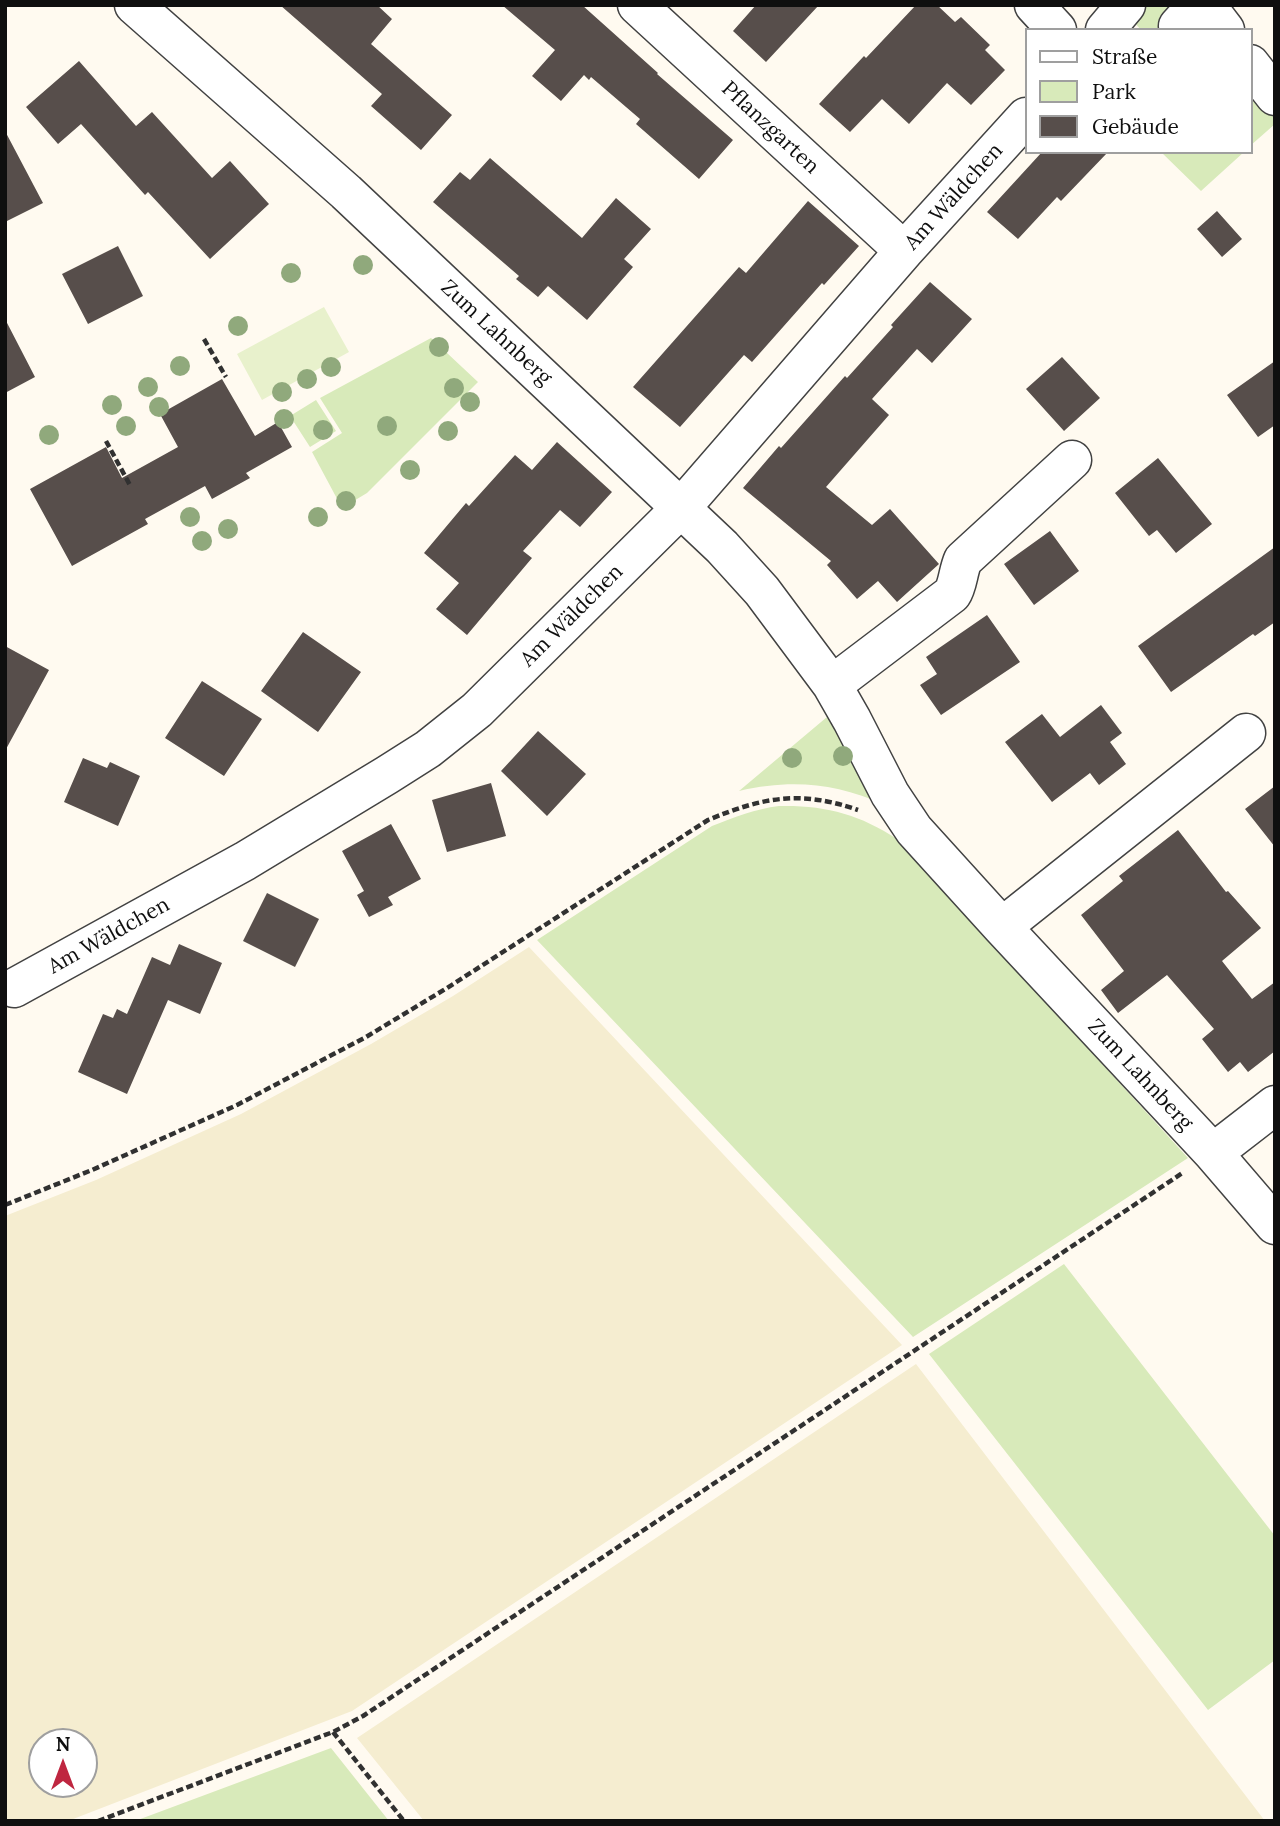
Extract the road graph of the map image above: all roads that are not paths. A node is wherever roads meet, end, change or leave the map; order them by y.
1 (134, 5) edge
2 (637, 5) edge
3 (1034, 5) edge
4 (1126, 5) edge
5 (1194, 12) edge
6 (1056, 28) edge
7 (1107, 28) edge
8 (1222, 28) edge
9 (1252, 67) edge
10 (1275, 96) edge
11 (1024, 119) edge
12 (904, 251) junction
13 (1072, 460) dead end
14 (681, 508) junction
15 (832, 685) junction
16 (1246, 733) dead end
17 (1002, 927) junction
18 (15, 988) dead end
19 (1275, 1105) edge
20 (1213, 1153) junction
21 (1275, 1225) edge

1 - 14 street, Zum Lahnberg
2 - 12 street, Pflanzgarten
3 - 6 street
4 - 7 street
5 - 8 street
9 - 10 street
11 - 12 street, Am Wäldchen
12 - 14 street, Am Wäldchen
13 - 15 street
14 - 15 street, Zum Lahnberg
14 - 18 street, Am Wäldchen
15 - 17 street, Zum Lahnberg
16 - 17 street
17 - 20 street, Zum Lahnberg
19 - 20 street
20 - 21 street, Zum Lahnberg

